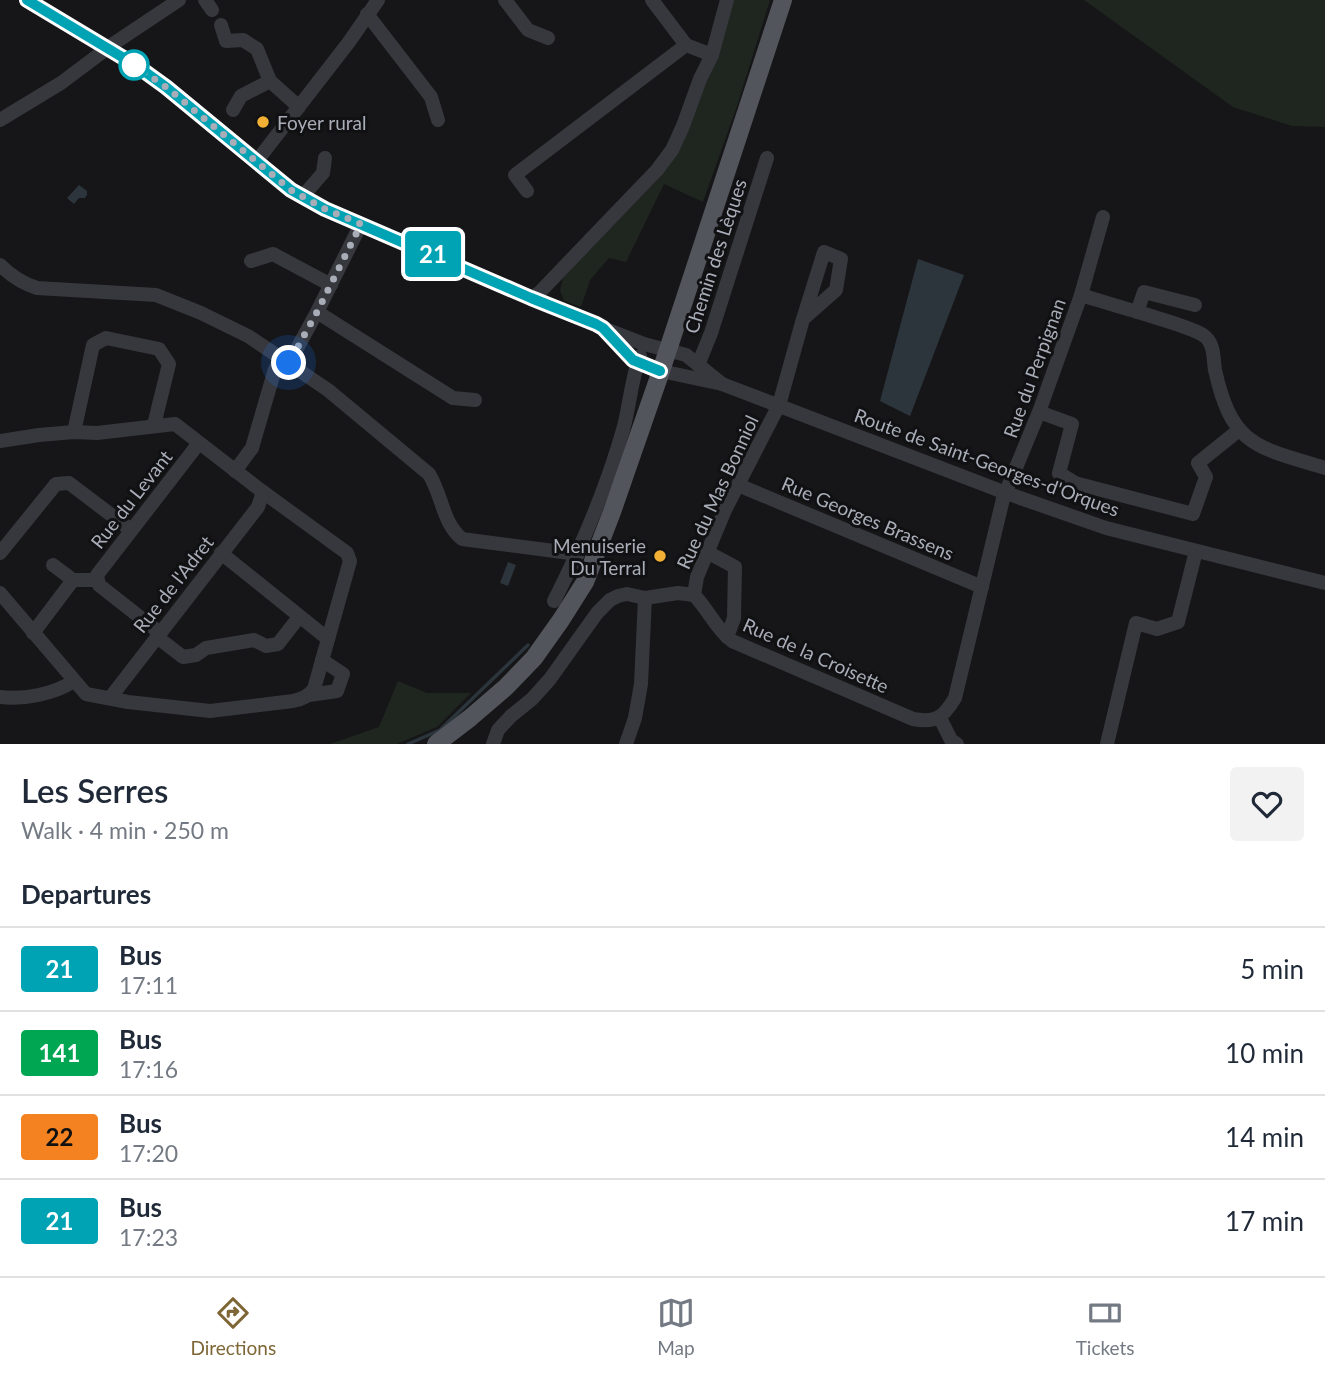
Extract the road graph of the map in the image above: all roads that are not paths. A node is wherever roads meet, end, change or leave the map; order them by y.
1 (27, 0) edge
2 (179, 0) edge
3 (378, 0) edge
4 (505, 0) edge
5 (652, 0) edge
6 (727, 0) edge
7 (783, 0) edge
8 (368, 15) junction
9 (222, 25) dead end
10 (548, 38) dead end
11 (686, 45) junction
12 (107, 49) junction
13 (712, 55) junction
14 (270, 81) junction
15 (299, 107) junction
16 (233, 110) dead end
17 (2, 114) edge
18 (438, 120) dead end
19 (325, 158) dead end
20 (768, 158) dead end
21 (256, 162) junction
22 (527, 191) dead end
23 (302, 197) junction
24 (1104, 217) dead end
25 (361, 224) junction
26 (251, 261) dead end
27 (0, 265) edge
28 (331, 285) junction
29 (1081, 295) junction
30 (531, 298) junction
31 (1195, 305) dead end
32 (317, 312) junction
33 (1137, 312) junction
34 (803, 319) dead end
35 (603, 328) junction
36 (644, 344) junction
37 (667, 350) junction
38 (286, 361) junction
39 (637, 363) junction
40 (698, 365) junction
41 (660, 371) junction
42 (722, 384) junction
43 (475, 400) dead end
44 (779, 405) junction
45 (1039, 412) junction
46 (154, 425) junction
47 (1239, 430) junction
48 (74, 432) junction
49 (0, 440) edge
50 (199, 443) junction
51 (1325, 468) edge
52 (235, 471) junction
53 (738, 485) junction
54 (263, 492) junction
55 (1006, 493) junction
56 (131, 530) junction
57 (1196, 551) junction
58 (707, 552) junction
59 (0, 553) edge
60 (221, 553) junction
61 (578, 554) junction
62 (53, 565) dead end
63 (73, 580) junction
64 (97, 580) junction
65 (1325, 583) edge
66 (982, 587) junction
67 (0, 593) edge
68 (694, 595) junction
69 (645, 598) junction
70 (554, 601) dead end
71 (299, 617) junction
72 (33, 633) junction
73 (159, 635) junction
74 (727, 637) junction
75 (328, 639) junction
76 (322, 660) junction
77 (74, 681) junction
78 (309, 695) junction
79 (0, 697) edge
80 (110, 698) junction
81 (940, 718) junction
82 (436, 744) edge
83 (493, 744) edge
84 (626, 744) edge
85 (957, 744) edge
86 (1107, 744) edge

1 - 12 street, Route de Saint-Georges-d'Orques
2 - 12 street
3 - 8 street
4 - 10 street
5 - 11 street
6 - 13 street
7 - 37 main road
8 - 15 street
8 - 18 street
9 - 14 street
11 - 13 street
11 - 22 street
12 - 17 street
12 - 21 street, Route de Saint-Georges-d'Orques
13 - 30 street
14 - 15 street
14 - 16 street
15 - 21 street
19 - 23 street
20 - 40 street, Chemin des Lèques
21 - 23 street, Route de Saint-Georges-d'Orques
23 - 25 street, Route de Saint-Georges-d'Orques
24 - 29 street, Rue du Perpignan
25 - 28 street
25 - 30 street, Route de Saint-Georges-d'Orques
26 - 28 street
27 - 38 street
28 - 32 street
29 - 33 street, Rue du Perpignan
29 - 45 street, Rue du Perpignan
30 - 35 street, Route de Saint-Georges-d'Orques
31 - 33 street
32 - 38 street
32 - 43 street
33 - 47 street, Rue du Perpignan
34 - 44 street, Rue du Mas Bonniol
35 - 36 street, Route de Saint-Georges-d'Orques
35 - 39 street
36 - 37 street, Route de Saint-Georges-d'Orques
36 - 39 street
37 - 40 street, Route de Saint-Georges-d'Orques
37 - 41 main road
38 - 52 street
38 - 61 street
39 - 41 street, Route de Saint-Georges-d'Orques
39 - 61 street
40 - 42 street, Route de Saint-Georges-d'Orques
41 - 42 street, Route de Saint-Georges-d'Orques
41 - 82 main road
42 - 44 street, Route de Saint-Georges-d'Orques
44 - 53 street, Rue du Mas Bonniol
44 - 55 street, Route de Saint-Georges-d'Orques
45 - 47 street
45 - 55 street, Rue du Perpignan
46 - 48 street
46 - 48 street
46 - 50 street
47 - 51 street, Rue du Perpignan
48 - 49 street
50 - 52 street
50 - 56 street, Rue du Levant
52 - 54 street
53 - 58 street, Rue du Mas Bonniol
53 - 66 street, Rue Georges Brassens
54 - 60 street, Rue de l'Adret
54 - 75 street
55 - 57 street, Route de Saint-Georges-d'Orques
55 - 66 street, Rue du Perpignan
56 - 59 street
56 - 64 street, Rue du Levant
57 - 65 street, Route de Saint-Georges-d'Orques
57 - 86 street
58 - 68 street, Rue du Mas Bonniol
58 - 74 street
60 - 71 street
60 - 73 street, Rue de l'Adret
61 - 70 street
62 - 63 street
63 - 64 street
63 - 72 street
64 - 73 street, Rue du Levant
66 - 81 street, Rue du Perpignan
67 - 72 street
68 - 69 street
68 - 74 street, Rue de la Croisette
69 - 83 street
69 - 84 street
71 - 73 street, Rue du Levant
71 - 75 street
72 - 77 street
73 - 80 street, Rue de l'Adret
74 - 81 street, Rue de la Croisette
75 - 76 street
76 - 78 street
76 - 78 street
77 - 79 street
77 - 80 street
78 - 80 street
81 - 85 street

